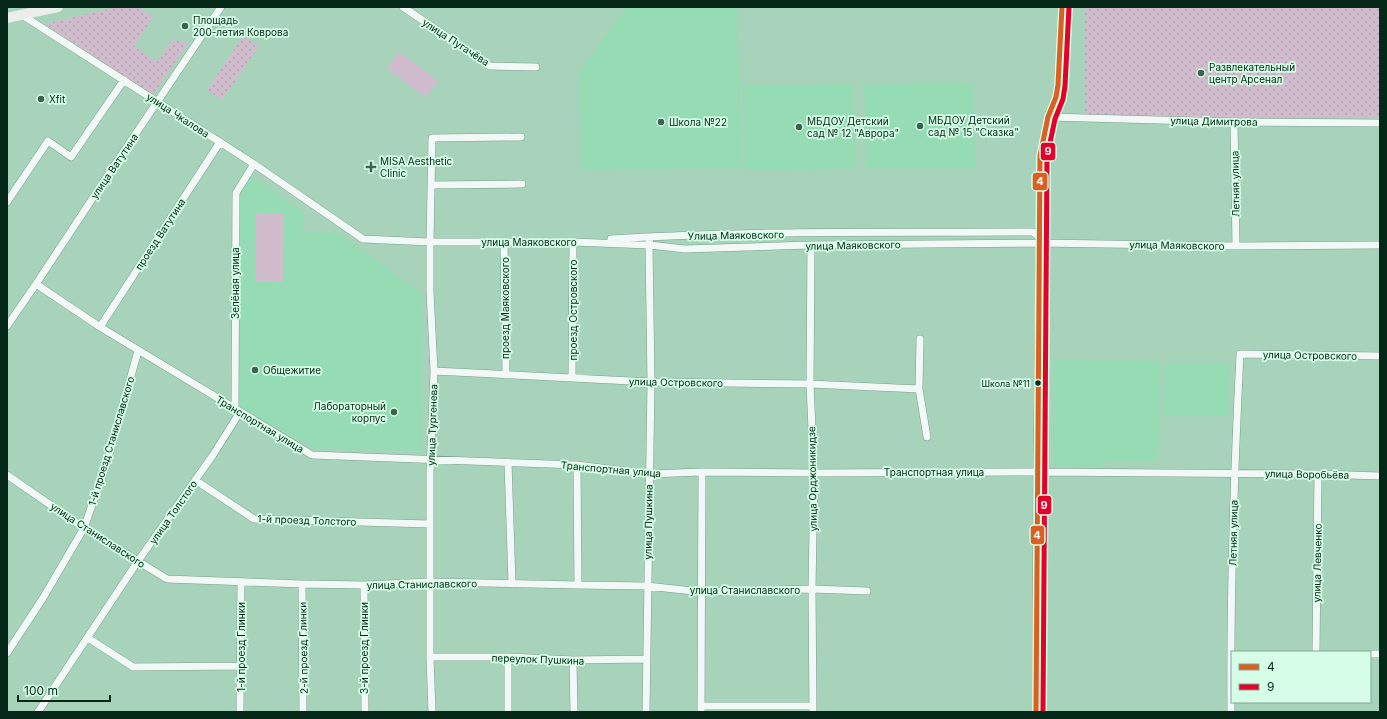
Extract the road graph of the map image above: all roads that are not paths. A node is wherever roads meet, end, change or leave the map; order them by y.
1 (58, 7) edge
2 (221, 7) edge
3 (403, 7) edge
4 (1062, 7) edge
5 (22, 15) junction
6 (8, 17) edge
7 (536, 67) dead end
8 (124, 80) junction
9 (158, 102) junction
10 (1048, 117) junction
11 (1234, 122) junction
12 (1380, 123) edge
13 (521, 137) dead end
14 (220, 142) junction
15 (254, 164) junction
16 (522, 184) dead end
17 (431, 186) junction
18 (7, 202) edge
19 (333, 218) joint
20 (650, 237) junction
21 (1040, 241) junction
22 (430, 242) junction
23 (504, 242) junction
24 (573, 242) junction
25 (649, 245) junction
26 (811, 245) junction
27 (1380, 245) edge
28 (1236, 246) junction
29 (36, 284) junction
30 (7, 326) edge
31 (100, 327) junction
32 (920, 339) dead end
33 (138, 351) junction
34 (1240, 354) joint
35 (1380, 356) edge
36 (434, 371) junction
37 (506, 375) junction
38 (572, 377) junction
39 (650, 382) junction
40 (810, 384) junction
41 (919, 389) junction
42 (237, 410) junction
43 (927, 438) dead end
44 (431, 459) junction
45 (508, 462) junction
46 (577, 465) junction
47 (702, 472) junction
48 (1037, 472) junction
49 (814, 473) junction
50 (649, 474) junction
51 (1234, 474) junction
52 (1318, 474) junction
53 (7, 475) edge
54 (1380, 476) edge
55 (195, 480) junction
56 (430, 524) junction
57 (84, 528) junction
58 (138, 561) junction
59 (241, 582) junction
60 (431, 582) junction
61 (302, 584) junction
62 (512, 584) junction
63 (364, 585) junction
64 (578, 585) junction
65 (647, 586) junction
66 (812, 589) junction
67 (702, 592) junction
68 (867, 592) dead end
69 (88, 638) junction
70 (1231, 651) edge
71 (1316, 651) edge
72 (7, 653) edge
73 (1231, 654) edge
74 (430, 657) junction
75 (508, 657) junction
76 (646, 659) junction
77 (573, 660) junction
78 (240, 666) junction
79 (701, 709) edge
80 (814, 709) edge
81 (40, 711) edge
82 (240, 712) edge
83 (303, 712) edge
84 (365, 712) edge
85 (432, 712) edge
86 (508, 712) edge
87 (574, 712) edge
88 (646, 712) edge
89 (1036, 712) edge
90 (1231, 712) edge

1 - 5 main road
2 - 9 street, улица Ватутина
3 - 7 street, улица Пугачёва
4 - 10 street
5 - 6 main road
5 - 8 street, улица Чкалова
8 - 9 street, улица Чкалова
8 - 18 street
9 - 14 street, улица Чкалова
9 - 29 street, улица Ватутина
10 - 11 street, улица Димитрова
10 - 21 street
11 - 12 street, улица Димитрова
11 - 28 street, Летняя улица
13 - 17 street, улица Тургенева
14 - 15 street, улица Чкалова
14 - 31 street, проезд Ватутина
15 - 19 street, улица Чкалова
15 - 42 street, Зелёная улица
16 - 17 street
17 - 22 street, улица Тургенева
19 - 22 street, улица Маяковского
20 - 21 street, Улица Маяковского
20 - 24 street, Улица Маяковского
20 - 25 street, улица Пушкина
21 - 26 street, улица Маяковского
21 - 28 street, улица Маяковского
21 - 48 street
22 - 23 street, улица Маяковского
22 - 36 street, улица Тургенева
23 - 24 street, улица Маяковского
23 - 37 street, проезд Маяковского
24 - 25 street, улица Маяковского
24 - 38 street, проезд Островского
25 - 26 street, улица Маяковского
25 - 39 street, улица Пушкина
26 - 40 street, улица Орджоникидзе
27 - 28 street, улица Маяковского
29 - 30 street, улица Ватутина
29 - 31 street, Транспортная улица
31 - 33 street, Транспортная улица
32 - 41 street
33 - 42 street, Транспортная улица
33 - 57 street, 1-й проезд Станиславского
34 - 35 street, улица Островского
34 - 51 street, Летняя улица
36 - 37 street, улица Островского
36 - 44 street, улица Тургенева
37 - 38 street, улица Островского
38 - 39 street, улица Островского
39 - 40 street, улица Островского
39 - 50 street, улица Пушкина
40 - 41 street, улица Островского
40 - 49 street, улица Орджоникидзе
41 - 43 street
42 - 44 street, Транспортная улица
42 - 55 street, улица Толстого
44 - 45 street, Транспортная улица
44 - 56 street, улица Тургенева
45 - 46 street, Транспортная улица
45 - 62 street
46 - 50 street, Транспортная улица
46 - 64 street
47 - 49 street, Транспортная улица
47 - 50 street, Транспортная улица
47 - 67 street
48 - 49 street, Транспортная улица
48 - 51 street, Транспортная улица
48 - 89 street
49 - 66 street, улица Орджоникидзе
50 - 65 street, улица Пушкина
51 - 52 street, улица Воробьёва
51 - 70 street, Летняя улица
52 - 54 street, улица Воробьёва
52 - 71 street, улица Левченко
53 - 57 street, улица Станиславского
55 - 56 street, 1-й проезд Толстого
55 - 58 street, улица Толстого
56 - 60 street, улица Тургенева
57 - 58 street, улица Станиславского
57 - 72 street, 1-й проезд Станиславского
58 - 59 street, улица Станиславского
58 - 69 street, улица Толстого
59 - 61 street, улица Станиславского
59 - 78 street, 1-й проезд Глинки
60 - 62 street, улица Станиславского
60 - 63 street, улица Станиславского
60 - 74 street, улица Тургенева
61 - 63 street, улица Станиславского
61 - 83 street, 2-й проезд Глинки
62 - 64 street, улица Станиславского
63 - 84 street, 3-й проезд Глинки
64 - 65 street, улица Станиславского
65 - 67 street, улица Станиславского
65 - 76 street, улица Пушкина
66 - 67 street, улица Станиславского
66 - 68 street, улица Станиславского
66 - 80 street, улица Орджоникидзе
67 - 79 street
69 - 78 street
69 - 81 street, улица Толстого
73 - 90 street, Летняя улица
74 - 75 street, переулок Пушкина
74 - 85 street, улица Тургенева
75 - 77 street, переулок Пушкина
75 - 86 street
76 - 77 street, переулок Пушкина
76 - 88 street, улица Пушкина
77 - 87 street
78 - 82 street, 1-й проезд Глинки
79 - 80 street

